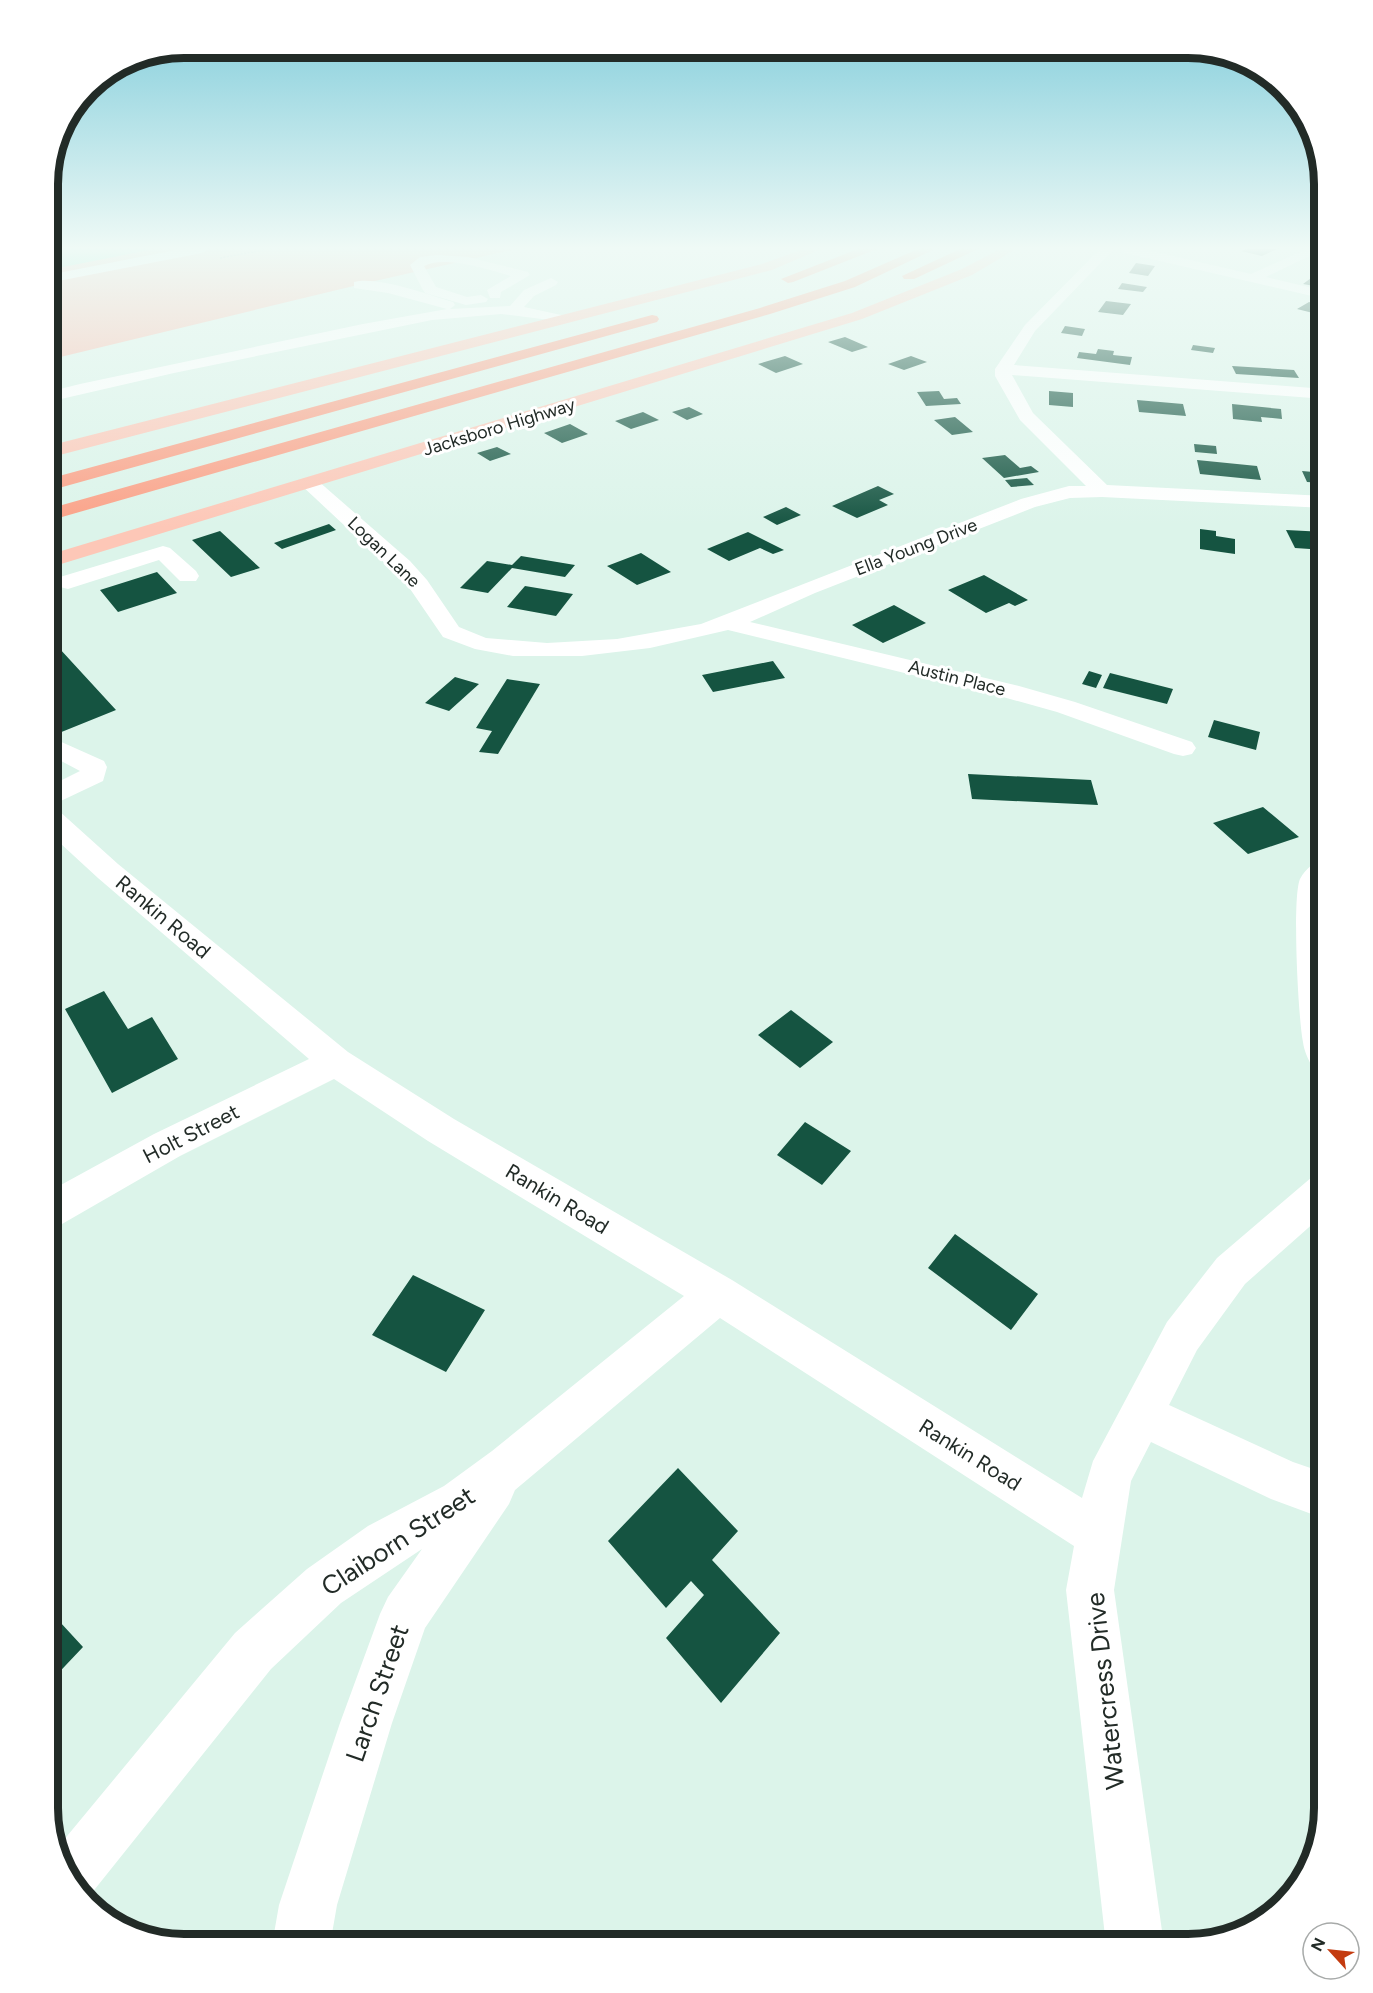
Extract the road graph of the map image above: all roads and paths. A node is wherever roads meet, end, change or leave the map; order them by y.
1 (299, 342) edge
2 (472, 342) edge
3 (569, 342) edge
4 (656, 342) edge
5 (772, 342) edge
6 (1019, 342) edge
7 (1003, 369) junction
8 (1314, 393) edge
9 (59, 394) edge
10 (59, 449) edge
11 (59, 482) edge
12 (310, 484) junction
13 (1102, 491) junction
14 (1314, 501) edge
15 (59, 512) edge
16 (110, 544) junction
17 (59, 559) edge
18 (128, 564) junction
19 (188, 576) dead end
20 (68, 582) dead end
21 (726, 623) junction
22 (515, 648) joint
23 (1183, 748) dead end
24 (59, 749) edge
25 (59, 793) edge
26 (59, 826) edge
27 (1314, 881) edge
28 (1314, 967) edge
29 (336, 1062) junction
30 (1314, 1199) edge
31 (58, 1206) edge
32 (718, 1294) junction
33 (1142, 1415) junction
34 (508, 1467) junction
35 (1314, 1492) edge
36 (1100, 1536) junction
37 (75, 1871) edge
38 (302, 1934) edge
39 (1134, 1934) edge

1 - 9 street
2 - 10 main road
3 - 11 highway
4 - 15 highway, Jacksboro Highway
5 - 12 main road, Jacksboro Highway
6 - 7 street
7 - 8 street
7 - 13 street
12 - 16 main road, Jacksboro Highway
12 - 22 street, Logan Lane
13 - 14 street, Ella Young Drive
13 - 21 street, Ella Young Drive
16 - 17 main road, Jacksboro Highway
16 - 18 street
18 - 19 street
18 - 20 street
21 - 22 street, Ella Young Drive
21 - 23 street, Austin Place
24 - 25 street
26 - 29 street, Rankin Road
27 - 28 street
29 - 31 street, Holt Street
29 - 32 street, Rankin Road
30 - 33 street, Watercress Drive
32 - 34 street, Claiborn Street
32 - 36 street, Rankin Road
33 - 35 street
33 - 36 street, Watercress Drive
34 - 37 street, Claiborn Street
34 - 38 street, Larch Street
36 - 39 street, Watercress Drive

